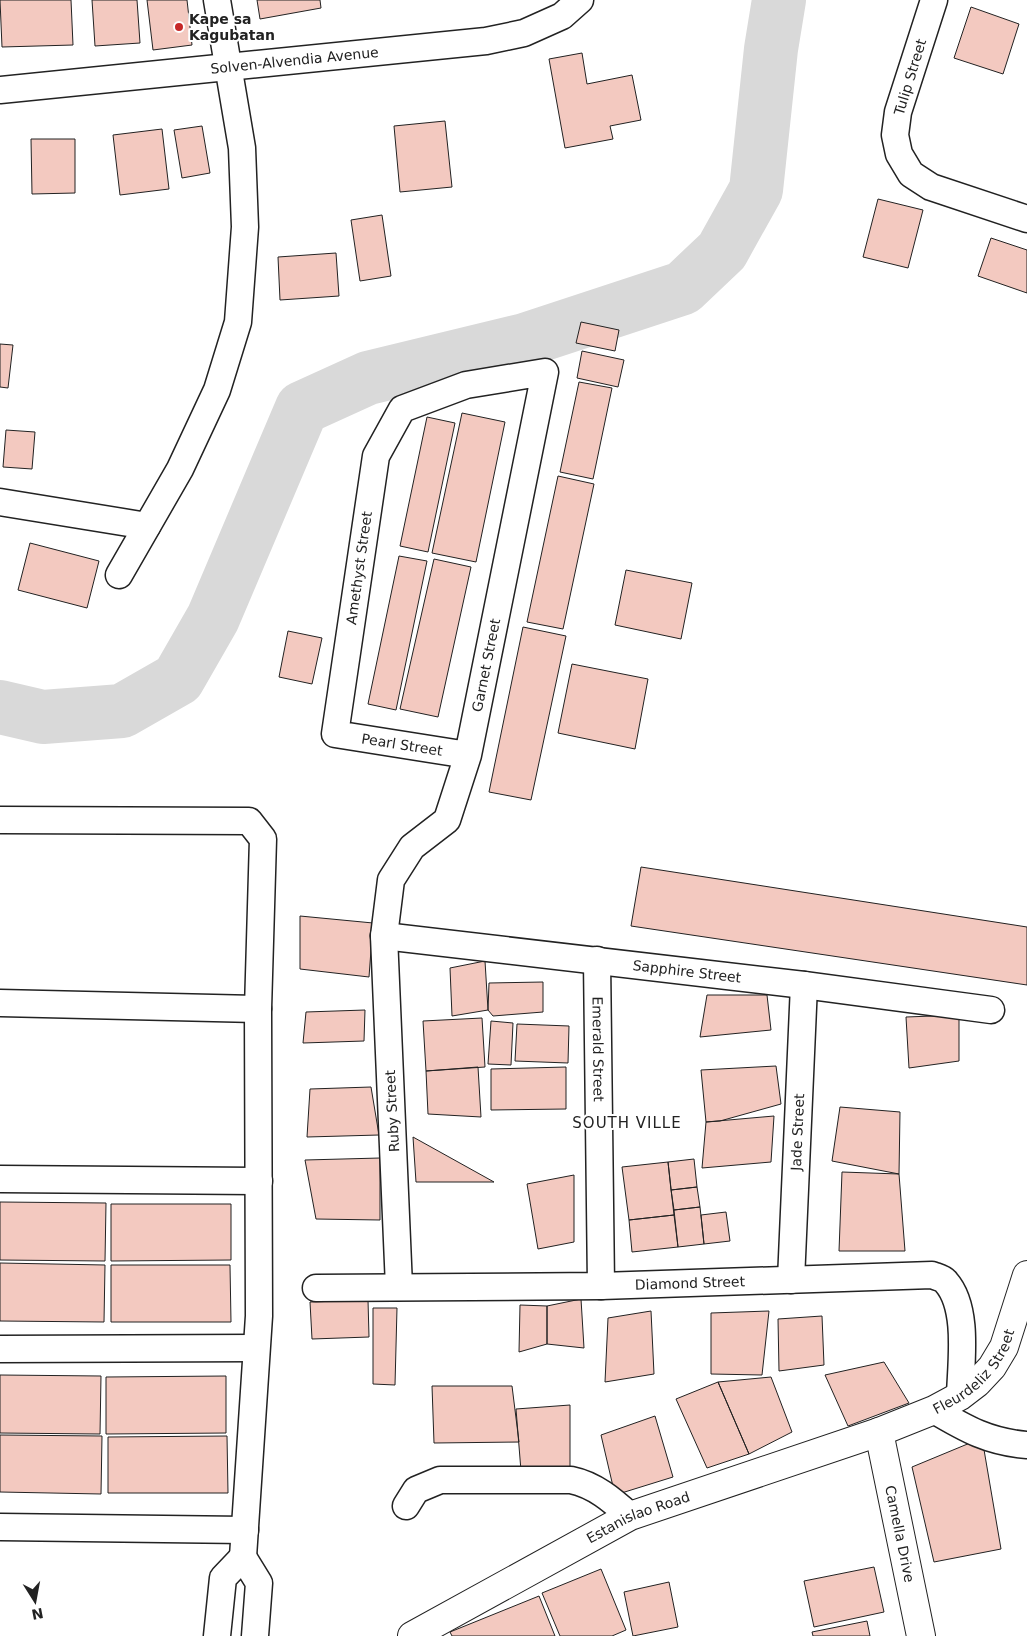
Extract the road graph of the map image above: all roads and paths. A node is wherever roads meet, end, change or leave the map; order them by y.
1 (217, 0) edge
2 (580, 0) edge
3 (934, 0) edge
4 (227, 68) junction
5 (0, 90) edge
6 (1027, 219) edge
7 (545, 372) joint
8 (0, 502) edge
9 (147, 526) junction
10 (119, 575) dead end
11 (335, 734) joint
12 (468, 755) junction
13 (0, 820) edge
14 (384, 936) junction
15 (597, 960) junction
16 (804, 985) junction
17 (0, 1003) edge
18 (258, 1009) junction
19 (991, 1010) dead end
20 (0, 1179) edge
21 (258, 1181) junction
22 (1027, 1275) edge
23 (791, 1280) junction
24 (601, 1286) junction
25 (399, 1287) junction
26 (316, 1288) dead end
27 (256, 1348) junction
28 (0, 1349) edge
29 (960, 1396) junction
30 (934, 1410) junction
31 (879, 1432) junction
32 (1027, 1445) edge
33 (406, 1506) dead end
34 (630, 1516) junction
35 (0, 1526) edge
36 (245, 1530) junction
37 (243, 1557) junction
38 (217, 1636) edge
39 (255, 1636) edge
40 (412, 1636) edge
41 (921, 1636) edge

1 - 4 street
2 - 4 street, Solven-Alvendia Avenue
3 - 6 street, Tulip Street
4 - 5 street, Solven-Alvendia Avenue
4 - 9 street
7 - 11 street, Amethyst Street
7 - 12 street, Garnet Street
8 - 9 street
9 - 10 street
11 - 12 street, Pearl Street
12 - 14 street, Garnet Street
13 - 18 street
14 - 15 street, Sapphire Street
14 - 25 street, Ruby Street
15 - 16 street, Sapphire Street
15 - 24 street, Emerald Street
16 - 19 street, Sapphire Street
16 - 23 street, Jade Street
17 - 18 street
18 - 21 street
20 - 21 street
21 - 27 street
22 - 29 street, Fleurdeliz Street
23 - 24 street, Diamond Street
23 - 29 street, Diamond Street
24 - 25 street, Diamond Street
25 - 26 street, Diamond Street
27 - 28 street
27 - 36 street
29 - 30 street, Fleurdeliz Street
30 - 31 street, Fleurdeliz Street
30 - 32 street
31 - 34 street, Estanislao Road
31 - 41 street, Camella Drive
33 - 34 street
34 - 40 street, Estanislao Road
35 - 36 street
36 - 37 street
37 - 38 street
37 - 39 street

